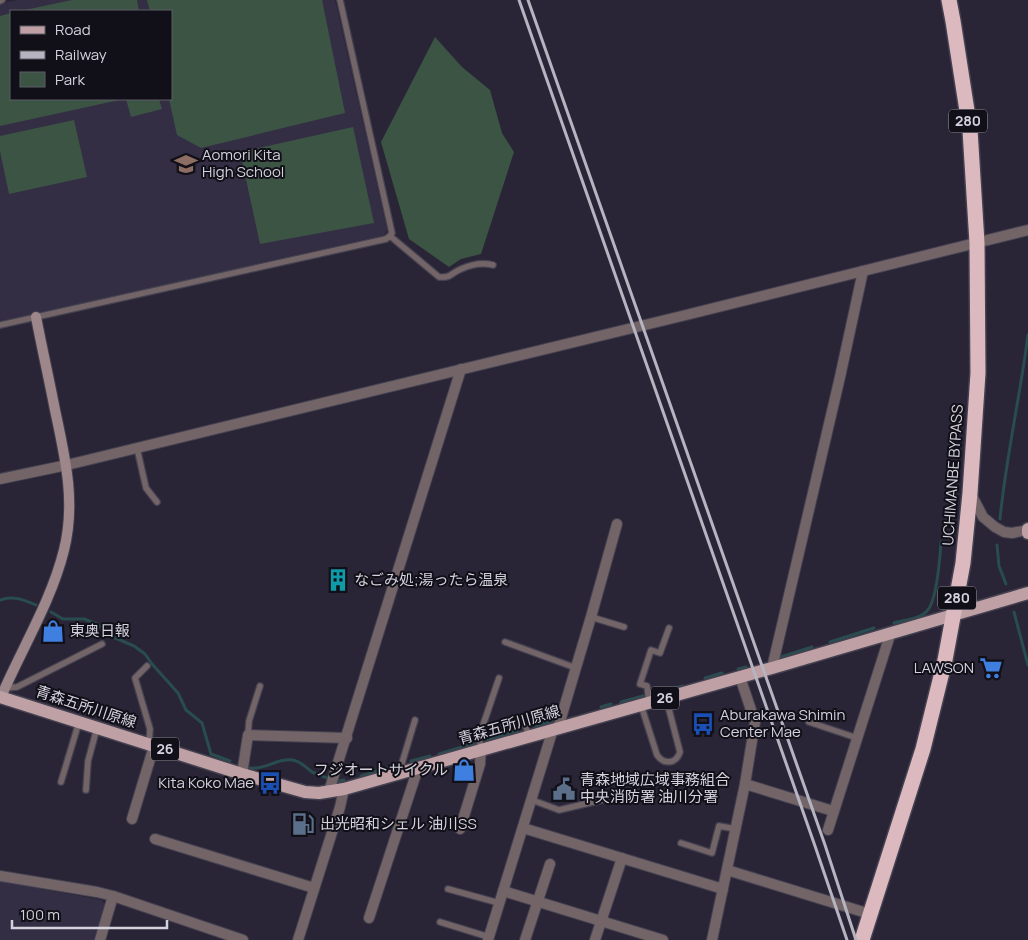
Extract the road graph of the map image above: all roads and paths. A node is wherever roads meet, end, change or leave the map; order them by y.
1 (340, 0) edge
2 (949, 0) edge
3 (1028, 230) edge
4 (390, 236) junction
5 (977, 243) junction
6 (493, 265) dead end
7 (863, 271) junction
8 (36, 317) junction
9 (0, 325) edge
10 (461, 369) junction
11 (137, 448) junction
12 (66, 465) junction
13 (0, 479) edge
14 (970, 493) junction
15 (157, 502) dead end
16 (617, 524) dead end
17 (1028, 531) edge
18 (1028, 593) edge
19 (954, 615) junction
20 (591, 617) junction
21 (624, 627) dead end
22 (669, 628) dead end
23 (890, 634) junction
24 (505, 642) dead end
25 (102, 644) dead end
26 (147, 666) dead end
27 (576, 668) junction
28 (772, 668) junction
29 (740, 677) junction
30 (499, 678) dead end
31 (260, 686) dead end
32 (2, 694) edge
33 (666, 698) junction
34 (645, 704) junction
35 (523, 718) dead end
36 (415, 720) dead end
37 (79, 722) junction
38 (809, 722) dead end
39 (97, 728) junction
40 (555, 729) junction
41 (248, 735) junction
42 (529, 736) junction
43 (347, 738) junction
44 (857, 738) junction
45 (152, 745) junction
46 (481, 750) junction
47 (418, 768) junction
48 (242, 774) junction
49 (399, 774) junction
50 (61, 782) dead end
51 (745, 784) junction
52 (344, 789) junction
53 (86, 790) dead end
54 (330, 791) junction
55 (606, 799) dead end
56 (532, 800) junction
57 (833, 811) junction
58 (132, 819) dead end
59 (523, 828) junction
60 (460, 829) dead end
61 (736, 829) junction
62 (828, 830) dead end
63 (155, 839) dead end
64 (681, 844) dead end
65 (622, 858) junction
66 (550, 864) dead end
67 (727, 870) junction
68 (0, 876) edge
69 (314, 888) junction
70 (448, 889) dead end
71 (723, 889) junction
72 (503, 891) junction
73 (113, 896) junction
74 (538, 902) junction
75 (499, 903) junction
76 (870, 914) junction
77 (369, 918) dead end
78 (601, 921) junction
79 (440, 922) dead end
80 (488, 939) edge
81 (100, 940) edge
82 (243, 940) edge
83 (298, 940) edge
84 (525, 940) edge
85 (595, 940) edge
86 (662, 940) edge
87 (712, 940) edge
88 (862, 940) edge

1 - 4 lane
2 - 5 highway, UCHIMANBE BYPASS / 280
3 - 5 street
4 - 6 lane
4 - 8 lane
5 - 7 street
5 - 14 highway, UCHIMANBE BYPASS / 280
7 - 10 street
7 - 28 street
8 - 9 lane
8 - 12 street
10 - 11 street
10 - 43 street
11 - 12 street
11 - 15 lane
12 - 13 street
12 - 32 street
14 - 17 street
14 - 19 highway, UCHIMANBE BYPASS / 280
16 - 20 street
18 - 19 main road, 青森五所川原線 / 26
19 - 23 main road, 青森五所川原線 / 26
19 - 76 highway, UCHIMANBE BYPASS / 280
20 - 21 lane
20 - 27 street
22 - 34 lane
23 - 28 main road, 青森五所川原線 / 26
23 - 44 street
24 - 27 lane
25 - 32 lane
26 - 45 lane
27 - 40 street
28 - 29 main road, 青森五所川原線 / 26
29 - 33 main road, 青森五所川原線 / 26
29 - 51 street
30 - 46 lane
31 - 41 lane
32 - 37 main road, 青森五所川原線 / 26
33 - 34 main road, 青森五所川原線 / 26
33 - 34 lane
34 - 40 main road, 青森五所川原線 / 26
35 - 42 lane
36 - 49 lane
37 - 39 main road, 青森五所川原線 / 26
37 - 50 lane
38 - 44 lane
39 - 45 main road, 青森五所川原線 / 26
39 - 53 lane
40 - 42 main road, 青森五所川原線 / 26
40 - 56 street
41 - 43 street
41 - 48 street
42 - 46 main road, 青森五所川原線 / 26
43 - 54 street
44 - 57 street
45 - 48 main road, 青森五所川原線 / 26
45 - 58 street
46 - 47 main road, 青森五所川原線 / 26
46 - 60 street
47 - 49 main road, 青森五所川原線 / 26
47 - 77 street
48 - 54 main road, 青森五所川原線 / 26
49 - 52 main road, 青森五所川原線 / 26
51 - 57 street
51 - 61 street
52 - 54 main road, 青森五所川原線 / 26
52 - 69 street
55 - 56 lane
56 - 59 street
57 - 62 street
59 - 65 street
59 - 72 street
61 - 64 lane
61 - 67 street
63 - 69 street
65 - 71 street
65 - 78 street
66 - 74 street
67 - 71 street
67 - 76 street
68 - 73 street
69 - 83 street
70 - 75 lane
71 - 87 street
72 - 74 street
72 - 75 street
73 - 81 street
73 - 82 street
74 - 78 street
74 - 84 street
75 - 80 street
76 - 88 highway, UCHIMANBE BYPASS / 280
78 - 85 street
78 - 86 street
79 - 80 lane

